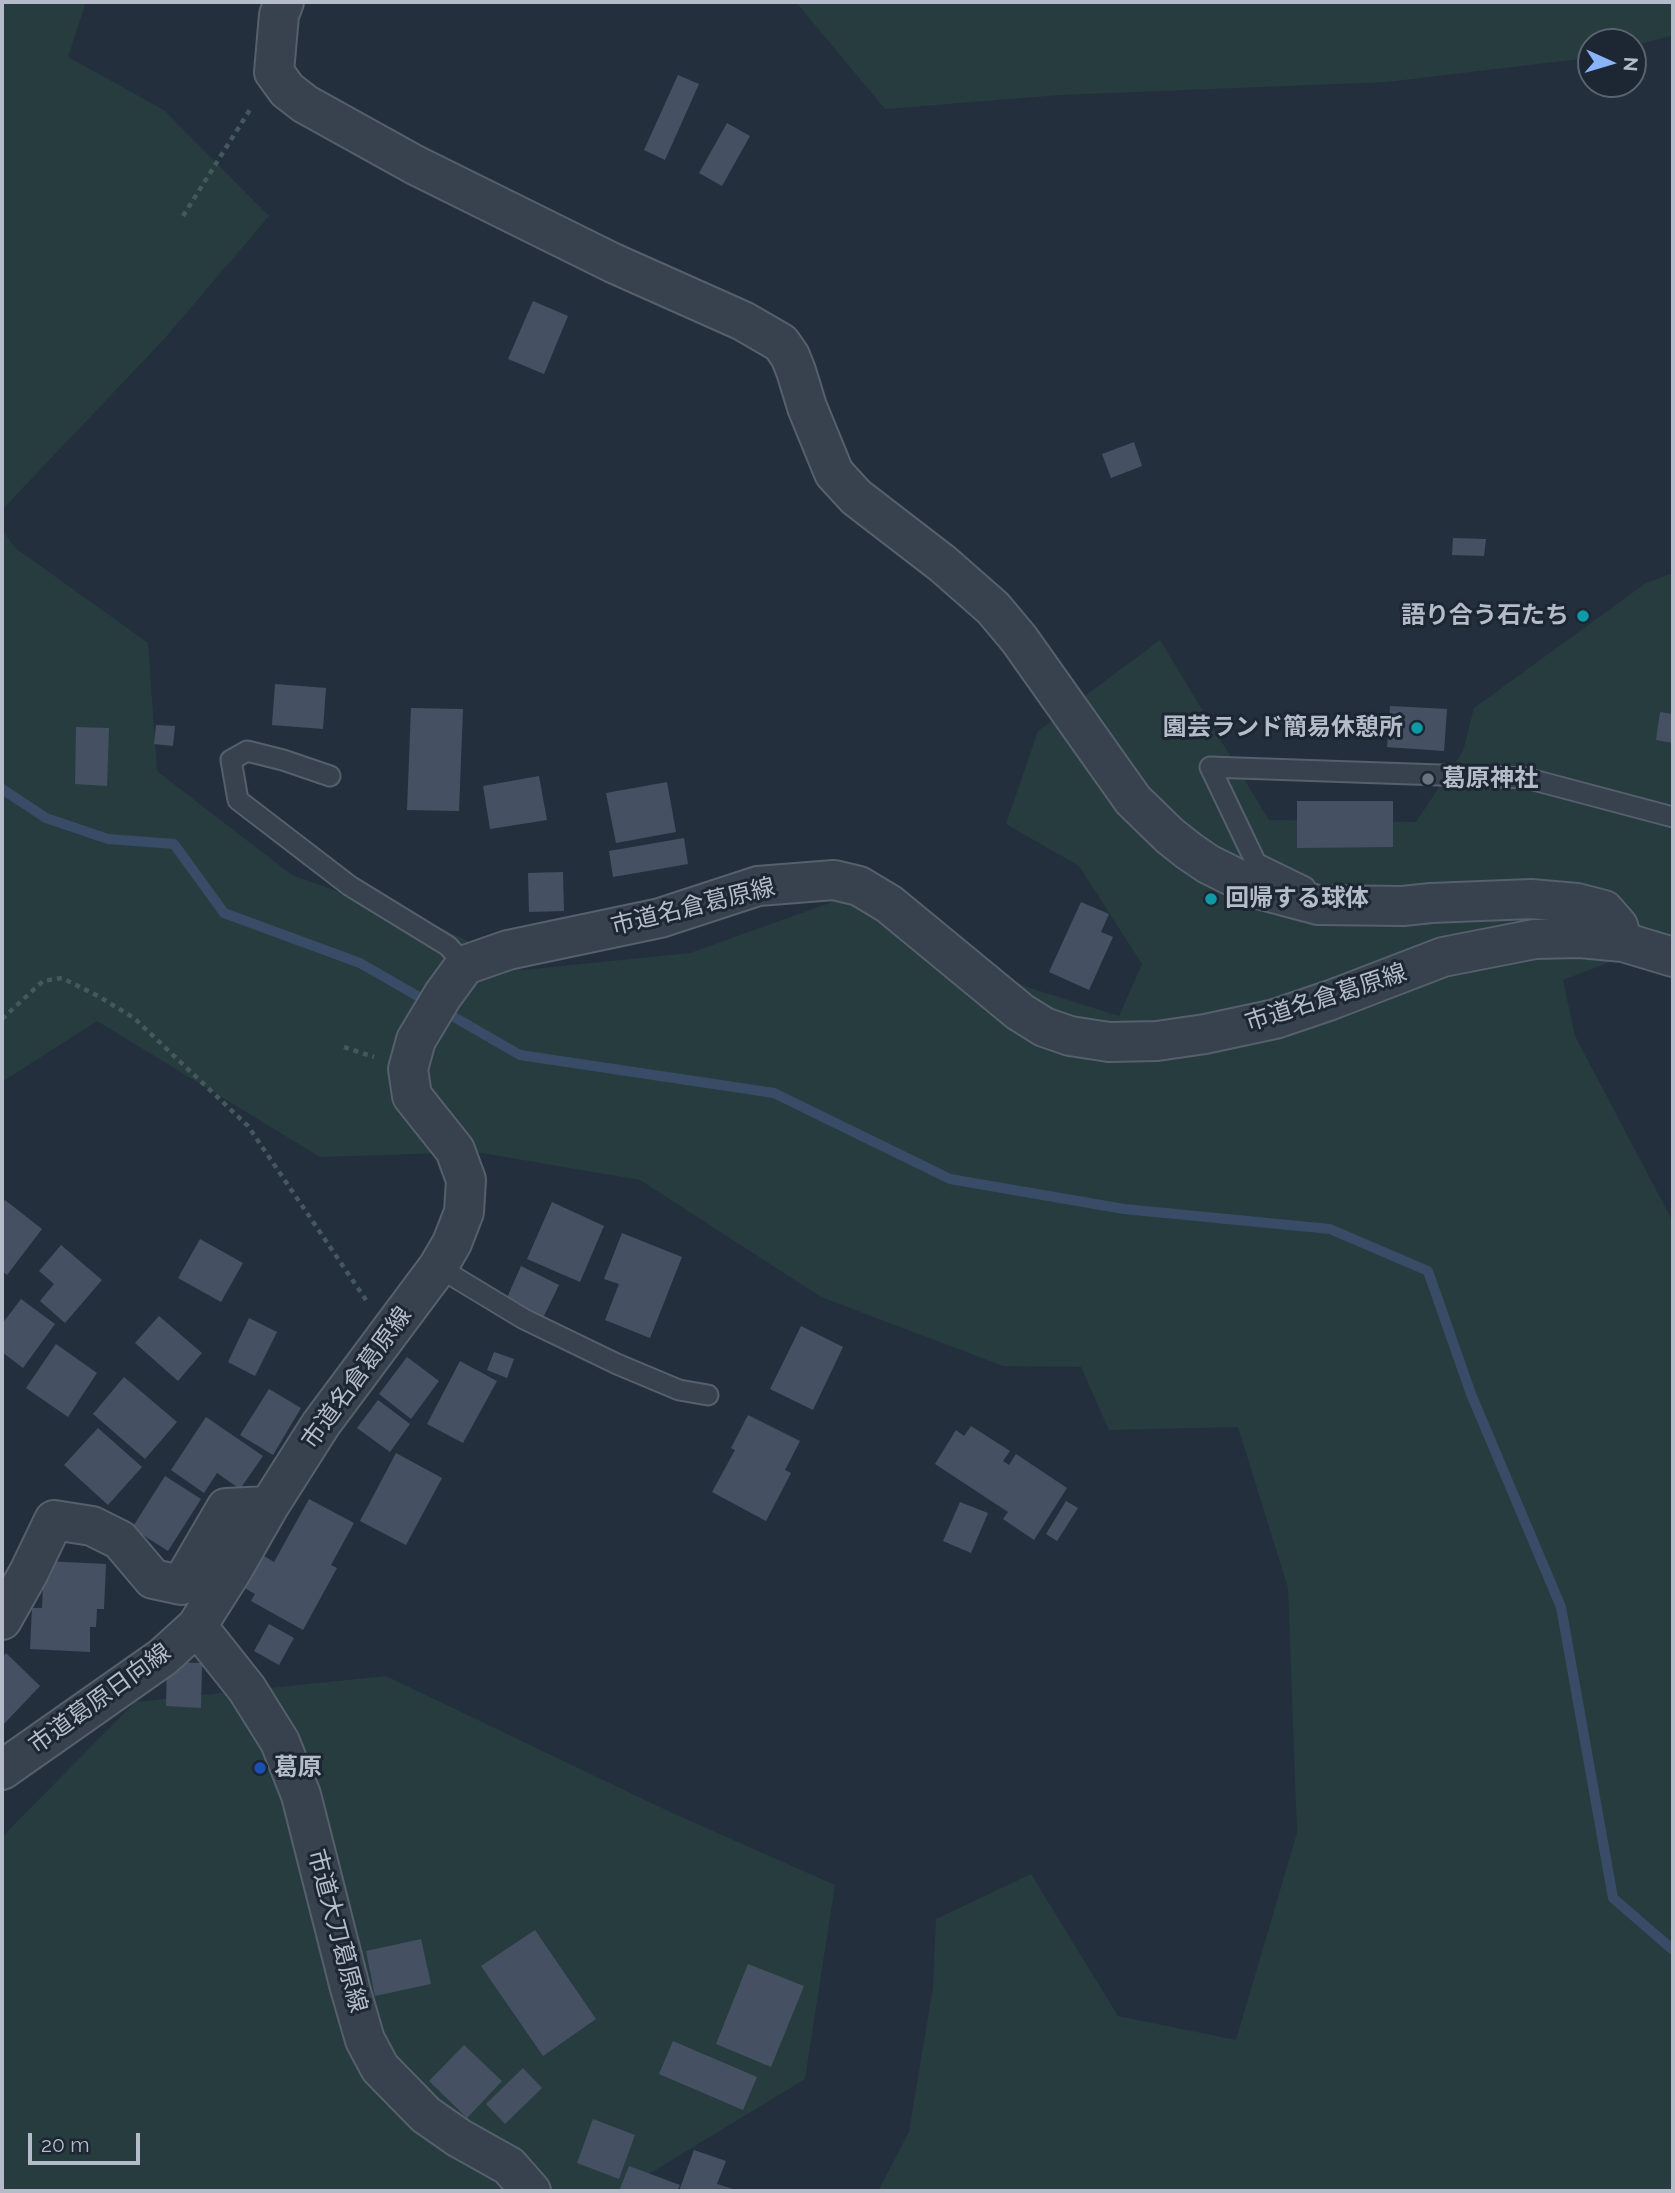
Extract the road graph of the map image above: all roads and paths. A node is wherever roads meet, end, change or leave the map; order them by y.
1 (284, 2) edge
2 (274, 72) junction
3 (183, 216) dead end
4 (330, 776) dead end
5 (1673, 817) edge
6 (1344, 905) junction
7 (1623, 942) junction
8 (1673, 957) edge
9 (466, 965) junction
10 (2, 1019) edge
11 (438, 1267) junction
12 (388, 1333) junction
13 (708, 1395) dead end
14 (269, 1507) junction
15 (2, 1619) edge
16 (197, 1626) junction
17 (2, 1770) edge
18 (531, 2191) edge

1 - 2 street
2 - 3 path
2 - 6 street
4 - 9 lane
5 - 6 lane
6 - 7 street
7 - 8 street, 市道名倉葛原線
7 - 9 street, 市道名倉葛原線
9 - 11 street, 市道名倉葛原線
10 - 12 path
11 - 12 street, 市道名倉葛原線
11 - 13 lane
12 - 14 street, 市道名倉葛原線
14 - 15 street
14 - 16 street, 市道名倉葛原線
16 - 17 street, 市道葛原日向線
16 - 18 street, 市道大刀葛原線

